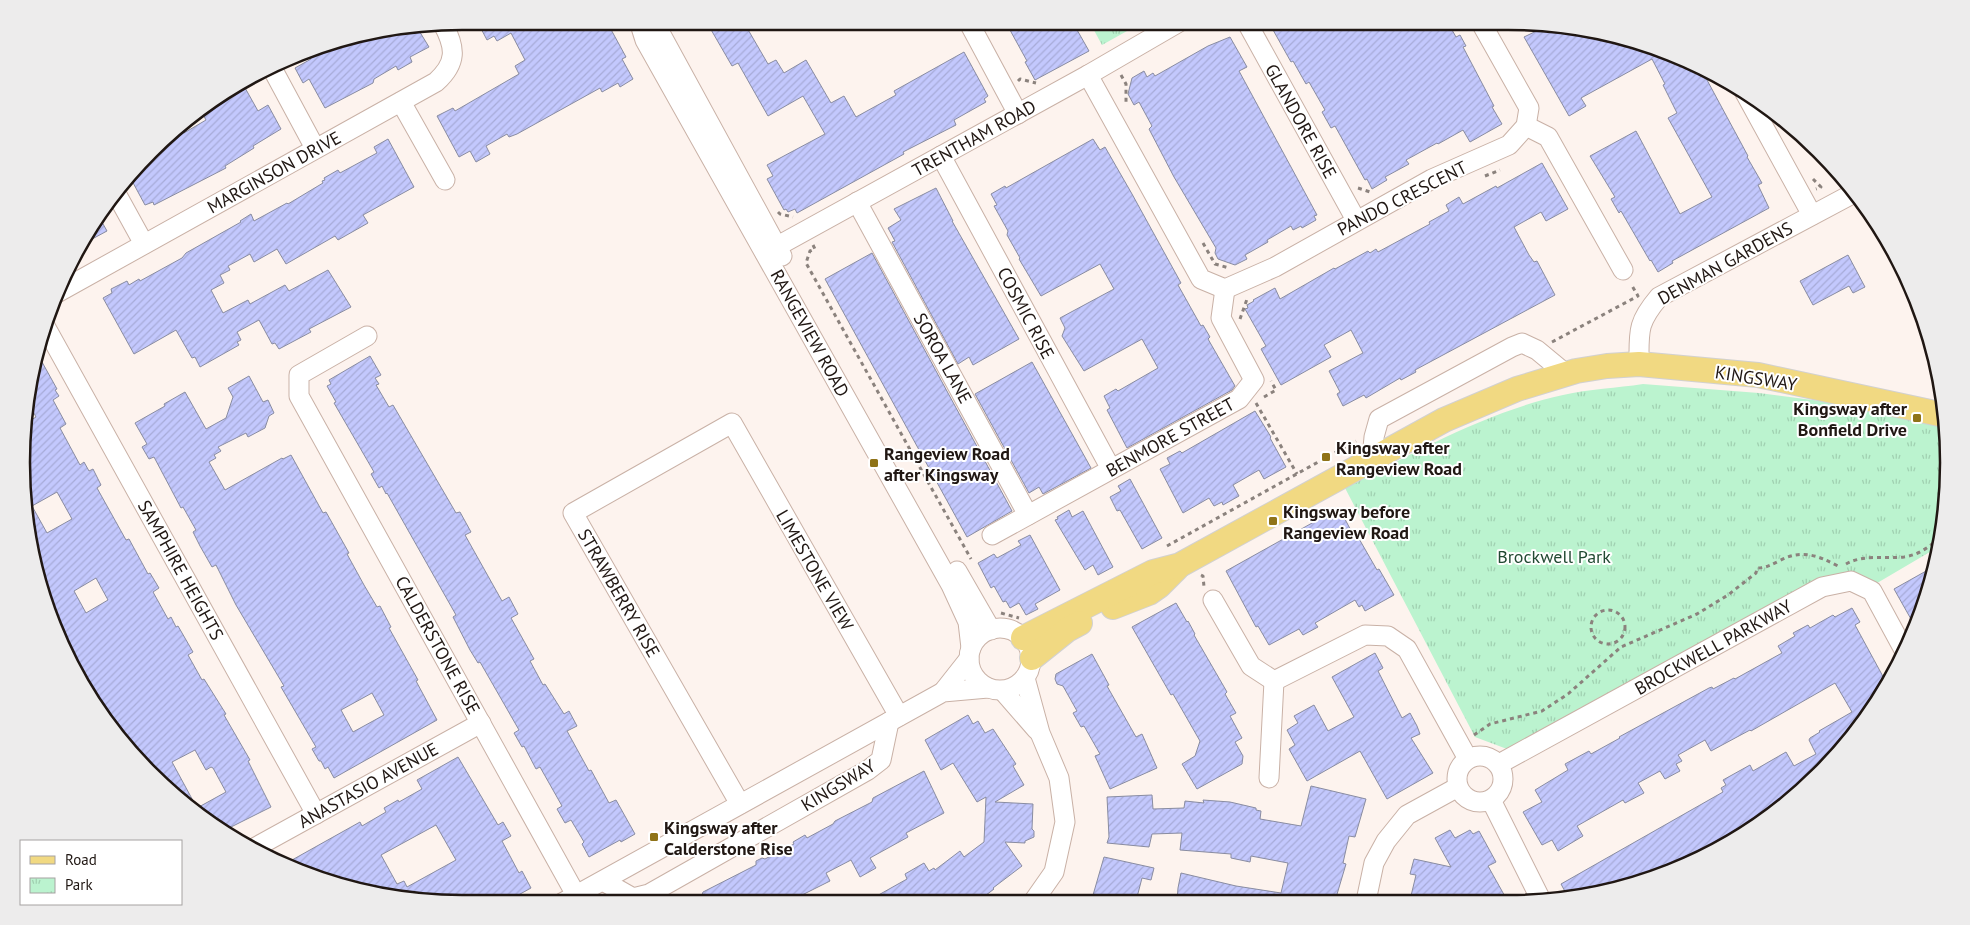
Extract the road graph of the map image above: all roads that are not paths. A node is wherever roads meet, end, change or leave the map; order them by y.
1 (642, 30) edge
2 (659, 30) edge
3 (973, 30) edge
4 (1165, 30) edge
5 (1251, 30) edge
6 (1485, 30) edge
7 (446, 31) edge
8 (274, 74) edge
9 (1088, 75) junction
10 (401, 102) junction
11 (1752, 106) edge
12 (1018, 114) junction
13 (1526, 126) junction
14 (316, 148) junction
15 (942, 156) junction
16 (445, 180) dead end
17 (1848, 196) edge
18 (119, 199) edge
19 (857, 202) junction
20 (1812, 215) junction
21 (1356, 220) junction
22 (144, 244) junction
23 (771, 249) junction
24 (1623, 270) road end
25 (68, 287) edge
26 (1225, 289) junction
27 (50, 334) edge
28 (367, 336) dead end
29 (1639, 364) junction
30 (1566, 374) junction
31 (1937, 413) edge
32 (732, 423) joint
33 (1373, 448) junction
34 (1111, 469) junction
35 (908, 495) junction
36 (1028, 515) junction
37 (992, 535) dead end
38 (1213, 600) dead end
39 (991, 630) junction
40 (1900, 643) edge
41 (970, 653) junction
42 (1027, 658) junction
43 (1274, 681) junction
44 (995, 690) junction
45 (943, 692) junction
46 (894, 719) junction
47 (481, 723) junction
48 (1040, 733) junction
49 (1468, 759) junction
50 (1499, 764) junction
51 (1269, 778) dead end
52 (1458, 787) junction
53 (1491, 800) junction
54 (740, 804) junction
55 (316, 814) junction
56 (260, 845) edge
57 (603, 881) junction
58 (1538, 894) edge
59 (567, 895) edge
60 (577, 895) edge
61 (628, 895) edge
62 (645, 895) edge
63 (1038, 895) edge
64 (1367, 895) edge

1 - 23 street, RANGEVIEW ROAD
2 - 23 street, RANGEVIEW ROAD
3 - 12 street
4 - 9 street, TRENTHAM ROAD
5 - 21 street, GLANDORE RISE
6 - 13 street
7 - 10 street, MARGINSON DRIVE
8 - 14 street
9 - 12 street, TRENTHAM ROAD
9 - 26 street
10 - 14 street, MARGINSON DRIVE
10 - 16 street
11 - 20 street
12 - 15 street, TRENTHAM ROAD
13 - 21 street, PANDO CRESCENT
13 - 24 street
14 - 22 street, MARGINSON DRIVE
15 - 19 street, TRENTHAM ROAD
15 - 34 street, COSMIC RISE
17 - 20 street, DENMAN GARDENS
18 - 22 street
19 - 23 street, TRENTHAM ROAD
19 - 36 street, SOROA LANE
20 - 29 street, DENMAN GARDENS
21 - 26 street, PANDO CRESCENT
22 - 25 street, MARGINSON DRIVE
23 - 35 street, RANGEVIEW ROAD
26 - 34 street, BENMORE STREET
27 - 55 street, SAMPHIRE HEIGHTS
28 - 47 street, CALDERSTONE RISE
29 - 30 main road, KINGSWAY
29 - 31 main road, KINGSWAY
30 - 33 main road, KINGSWAY
30 - 33 street
32 - 46 street, LIMESTONE VIEW
32 - 54 street, STRAWBERRY RISE
33 - 42 main road, KINGSWAY
34 - 36 street, BENMORE STREET
35 - 39 street, RANGEVIEW ROAD
35 - 41 street, RANGEVIEW ROAD
36 - 37 street, BENMORE STREET
38 - 43 street
39 - 41 street
39 - 42 street
40 - 50 street, BROCKWELL PARKWAY
41 - 44 street
41 - 45 street, KINGSWAY
42 - 44 street
42 - 48 street
43 - 49 street
43 - 51 street
44 - 45 street, KINGSWAY
44 - 48 street
45 - 46 street, KINGSWAY
46 - 54 street, KINGSWAY
46 - 62 street, KINGSWAY
47 - 55 street, ANASTASIO AVENUE
47 - 59 street, CALDERSTONE RISE
48 - 63 street
49 - 50 street
49 - 52 street
50 - 53 street
52 - 53 street
52 - 64 street
53 - 58 street
54 - 57 street, KINGSWAY
55 - 56 street, ANASTASIO AVENUE
57 - 60 street, KINGSWAY
57 - 61 street, KINGSWAY

